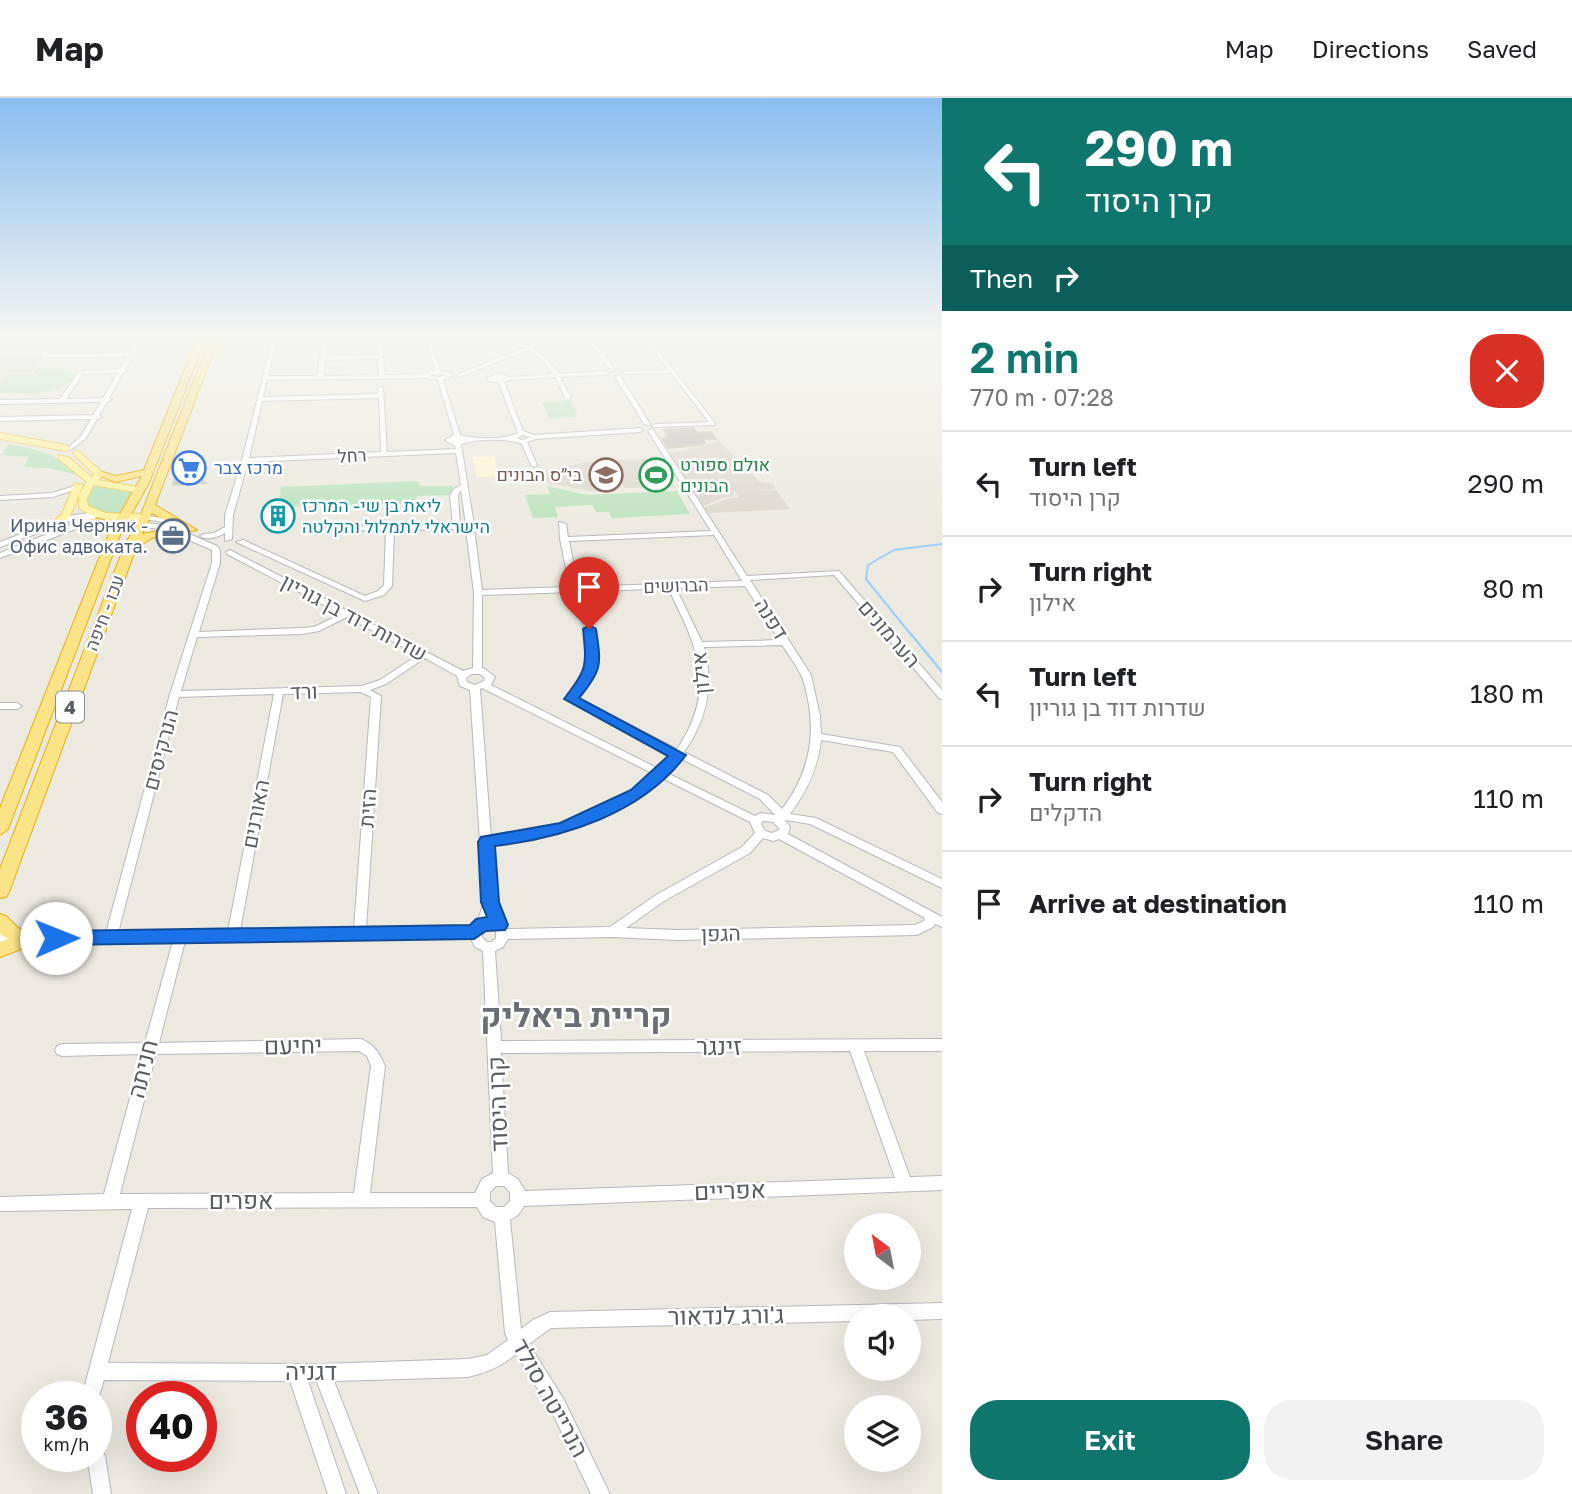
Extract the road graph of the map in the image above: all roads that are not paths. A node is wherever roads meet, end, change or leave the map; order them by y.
1 (107, 402) edge
2 (176, 402) edge
3 (189, 402) edge
4 (258, 402) edge
5 (380, 402) edge
6 (446, 402) edge
7 (509, 402) edge
8 (635, 402) edge
9 (697, 402) edge
10 (98, 417) junction
11 (0, 419) edge
12 (651, 427) junction
13 (521, 433) junction
14 (533, 437) junction
15 (0, 438) edge
16 (512, 438) junction
17 (524, 442) junction
18 (458, 444) junction
19 (68, 452) junction
20 (384, 454) junction
21 (246, 460) junction
22 (534, 465) dead end
23 (81, 470) junction
24 (97, 480) junction
25 (157, 480) junction
26 (144, 482) junction
27 (120, 485) joint
28 (463, 487) junction
29 (82, 489) junction
30 (0, 498) edge
31 (149, 505) junction
32 (95, 514) junction
33 (143, 520) junction
34 (83, 523) junction
35 (55, 524) junction
36 (119, 524) junction
37 (562, 524) dead end
38 (227, 525) junction
39 (466, 527) junction
40 (390, 528) junction
41 (327, 529) dead end
42 (191, 530) junction
43 (175, 531) junction
44 (717, 533) junction
45 (26, 535) junction
46 (204, 536) junction
47 (564, 539) junction
48 (225, 540) junction
49 (37, 541) junction
50 (240, 543) junction
51 (0, 545) edge
52 (130, 547) junction
53 (215, 549) junction
54 (228, 553) junction
55 (0, 556) edge
56 (245, 561) junction
57 (216, 563) junction
58 (836, 573) joint
59 (748, 581) junction
60 (671, 586) junction
61 (575, 590) junction
62 (478, 593) junction
63 (345, 615) junction
64 (194, 635) junction
65 (786, 642) junction
66 (700, 645) junction
67 (424, 655) junction
68 (477, 671) junction
69 (463, 674) junction
70 (480, 687) junction
71 (363, 689) junction
72 (279, 693) junction
73 (175, 694) junction
74 (942, 696) edge
75 (0, 706) edge
76 (17, 706) dead end
77 (817, 736) junction
78 (678, 755) junction
79 (659, 773) junction
80 (942, 810) edge
81 (781, 818) junction
82 (756, 821) junction
83 (0, 829) edge
84 (761, 834) junction
85 (781, 835) junction
86 (486, 842) junction
87 (942, 884) edge
88 (0, 892) edge
89 (490, 902) junction
90 (0, 920) edge
91 (937, 920) edge
92 (478, 928) junction
93 (502, 929) junction
94 (612, 932) junction
95 (360, 934) junction
96 (233, 936) junction
97 (180, 937) junction
98 (111, 938) junction
99 (0, 939) edge
100 (28, 939) junction
101 (489, 946) junction
102 (0, 950) edge
103 (942, 1045) edge
104 (148, 1047) junction
105 (496, 1047) junction
106 (856, 1048) junction
107 (62, 1050) dead end
108 (501, 1179) junction
109 (942, 1183) edge
110 (905, 1184) junction
111 (519, 1199) junction
112 (481, 1200) junction
113 (142, 1201) junction
114 (361, 1201) junction
115 (110, 1202) junction
116 (0, 1205) edge
117 (502, 1216) junction
118 (942, 1311) edge
119 (517, 1343) junction
120 (97, 1371) junction
121 (296, 1372) junction
122 (322, 1373) junction
123 (95, 1381) edge
124 (99, 1472) edge
125 (102, 1494) edge
126 (337, 1494) edge
127 (369, 1494) edge
128 (601, 1494) edge

1 - 10 street
2 - 26 highway, עכו - חיפה / 4
3 - 25 highway, עכו - חיפה / 4
4 - 21 street
5 - 20 street
6 - 18 street
7 - 13 street
8 - 12 street, דפנה
9 - 12 street
10 - 11 street
10 - 19 street
12 - 14 street
12 - 44 street, דפנה
13 - 14 street
13 - 16 street
14 - 17 street
15 - 19 main road
16 - 17 street
16 - 18 street
17 - 22 street
18 - 20 street, רחל
18 - 28 street
19 - 23 main road
19 - 24 main road
20 - 21 street, רחל
21 - 38 street
23 - 24 main road
23 - 29 main road
24 - 26 highway
24 - 27 main road
24 - 29 main road
25 - 26 highway
25 - 31 highway, עכו - חיפה / 4
26 - 27 highway
26 - 36 highway, עכו - חיפה / 4
28 - 39 street
28 - 39 street
29 - 30 street
29 - 32 main road
29 - 35 main road
31 - 33 highway, עכו - חיפה / 4
31 - 42 highway
32 - 34 street
32 - 35 street
32 - 36 main road
33 - 36 main road
33 - 42 street
33 - 43 street
33 - 52 highway, עכו - חיפה / 4
34 - 36 highway
34 - 49 street
35 - 45 street
36 - 83 highway, עכו - חיפה / 4
37 - 47 street
38 - 46 street
38 - 48 street
38 - 50 street
39 - 40 street
39 - 62 street
40 - 41 street
40 - 50 street, שדרות דוד בן גוריון
42 - 46 street
43 - 52 highway
43 - 53 street
44 - 47 street
44 - 59 street, דפנה
45 - 49 street
45 - 51 street
46 - 48 street
47 - 61 street
48 - 50 street, שדרות דוד בן גוריון
48 - 53 street
49 - 55 street
50 - 54 street
50 - 56 street
52 - 88 highway, עכו - חיפה / 4
53 - 54 street, שדרות דוד בן גוריון
53 - 57 street, הנרקיסים
54 - 56 street, שדרות דוד בן גוריון
54 - 57 street, הנרקיסים
56 - 63 street, שדרות דוד בן גוריון
57 - 64 street, הנרקיסים
58 - 59 street, הברושים
58 - 74 street, הערמונים
59 - 60 street, הברושים
59 - 65 street, דפנה
60 - 61 street, הברושים
60 - 66 street, אילון
61 - 62 street, הברושים
61 - 78 street
62 - 68 street
63 - 64 street
63 - 67 street, שדרות דוד בן גוריון
64 - 73 street, הנרקיסים
65 - 66 street
65 - 77 street, דפנה
66 - 78 street, אילון
67 - 69 street, שדרות דוד בן גוריון
67 - 71 street, ורד
68 - 69 street
68 - 70 street
69 - 70 street
70 - 79 street
70 - 86 street
71 - 72 street, ורד
71 - 95 street, הזית
72 - 73 street, ורד
72 - 96 street, האורנים
73 - 98 street, הנרקיסים
75 - 76 street
77 - 80 street
77 - 81 street, דפנה
78 - 79 street, אילון
78 - 81 street
79 - 82 street
79 - 86 street, אילון
81 - 82 street
81 - 85 street
81 - 87 street
82 - 84 street
84 - 85 street
84 - 94 street
85 - 91 street
86 - 89 street
89 - 92 street
89 - 93 street
90 - 100 highway
91 - 94 street, הגפן
92 - 93 street, הגפן
92 - 95 street
92 - 101 street
93 - 94 street, הגפן
93 - 101 street
95 - 96 street
96 - 97 street
97 - 98 street
97 - 104 street, חניתה
98 - 100 street
99 - 100 street
100 - 102 highway
101 - 105 street, קרן היסוד
103 - 106 street, זינגר
104 - 107 street, יחיעם
104 - 114 street, יחיעם
104 - 115 street, חניתה
105 - 106 street, זינגר
105 - 108 street, קרן היסוד
106 - 110 street
108 - 111 street
108 - 112 street
109 - 110 street, אפריים
110 - 111 street, אפריים
111 - 117 street
112 - 114 street, אפרים
112 - 117 street
113 - 114 street, אפרים
113 - 115 street, אפרים
113 - 120 street
115 - 116 street, אפרים
117 - 119 street, הנרייטה סולד
118 - 119 street, ג'ורג לנדאור
119 - 122 street, דגניה
119 - 128 street, הנרייטה סולד
120 - 121 street, דגניה
120 - 123 street
121 - 122 street, דגניה
121 - 126 street
122 - 127 street
124 - 125 street

